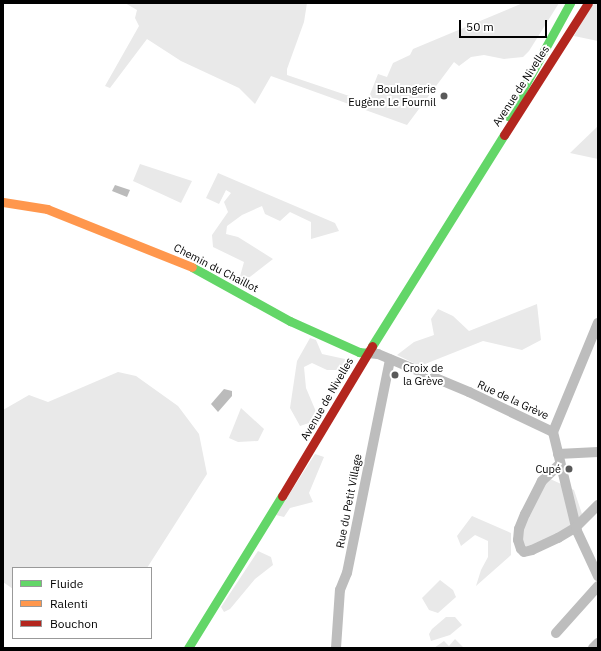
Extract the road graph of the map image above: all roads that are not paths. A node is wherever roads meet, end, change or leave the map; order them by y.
1 (570, 3) edge
2 (588, 3) edge
3 (486, 162) junction
4 (3, 202) edge
5 (598, 323) edge
6 (368, 353) junction
7 (390, 359) junction
8 (553, 432) junction
9 (598, 452) edge
10 (559, 459) junction
11 (598, 505) edge
12 (576, 527) junction
13 (598, 576) edge
14 (598, 586) edge
15 (556, 633) dead end
16 (598, 643) edge
17 (188, 648) edge
18 (336, 648) edge
19 (593, 648) edge

1 - 3 main road, Avenue de Nivelles
2 - 3 main road, Avenue de Nivelles
3 - 6 main road, Avenue de Nivelles
4 - 6 main road, Chemin du Chaillot
5 - 8 street
6 - 7 street, Rue de la Grève
6 - 17 main road, Avenue de Nivelles
7 - 8 street, Rue de la Grève
7 - 18 street, Rue du Petit Village
8 - 10 street, Rue de la Grève
9 - 10 street
10 - 12 street, Rue de la Grève
10 - 12 street
11 - 12 street
12 - 13 street, Rue de la Grève
14 - 15 street
16 - 19 street

